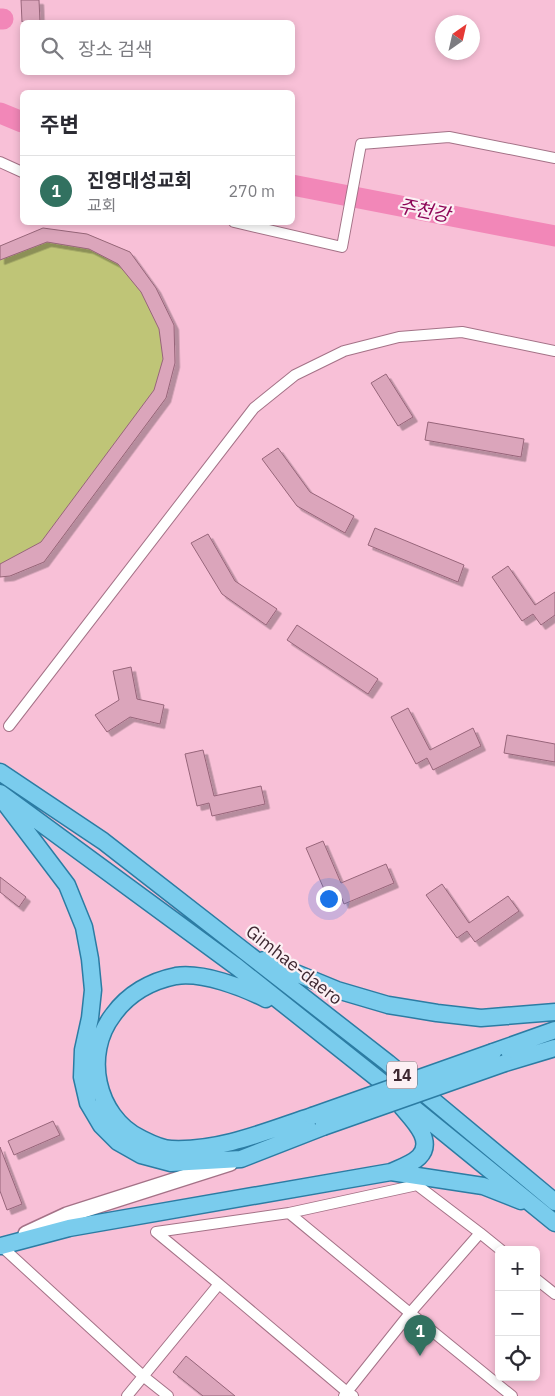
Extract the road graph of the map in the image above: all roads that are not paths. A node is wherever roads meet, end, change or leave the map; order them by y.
1 (555, 158) edge
2 (0, 162) edge
3 (20, 171) edge
4 (247, 225) edge
5 (555, 352) edge
6 (9, 726) dead end
7 (0, 772) edge
8 (0, 793) edge
9 (0, 797) edge
10 (245, 952) junction
11 (288, 1009) junction
12 (555, 1012) edge
13 (555, 1030) edge
14 (555, 1048) edge
15 (499, 1058) junction
16 (378, 1079) junction
17 (317, 1122) junction
18 (241, 1159) junction
19 (391, 1172) junction
20 (555, 1202) edge
21 (536, 1207) junction
22 (289, 1213) junction
23 (555, 1223) edge
24 (480, 1232) junction
25 (1, 1246) edge
26 (496, 1246) edge
27 (540, 1282) edge
28 (219, 1284) junction
29 (555, 1294) edge
30 (410, 1313) junction
31 (143, 1376) junction
32 (348, 1395) edge
33 (127, 1396) edge
34 (168, 1396) edge
35 (512, 1396) edge

1 - 4 street
2 - 3 street
5 - 6 street
7 - 10 main road, Gimhae-daero
8 - 11 main road, Gimhae-daero
9 - 18 main road
10 - 12 main road
10 - 20 main road, Gimhae-daero / 14
11 - 16 main road, Gimhae-daero / 14
11 - 17 main road
13 - 15 main road
14 - 15 main road
15 - 17 main road, bridge
16 - 19 main road
16 - 21 main road, Gimhae-daero / 14
17 - 18 main road
18 - 25 main road
19 - 21 main road
19 - 25 main road
21 - 23 main road, Gimhae-daero / 14
22 - 24 street
22 - 28 street
22 - 30 street
24 - 26 street
24 - 30 street
25 - 31 street
27 - 29 street
28 - 31 street
28 - 32 street
30 - 32 street
30 - 35 street
31 - 33 street
31 - 34 street

